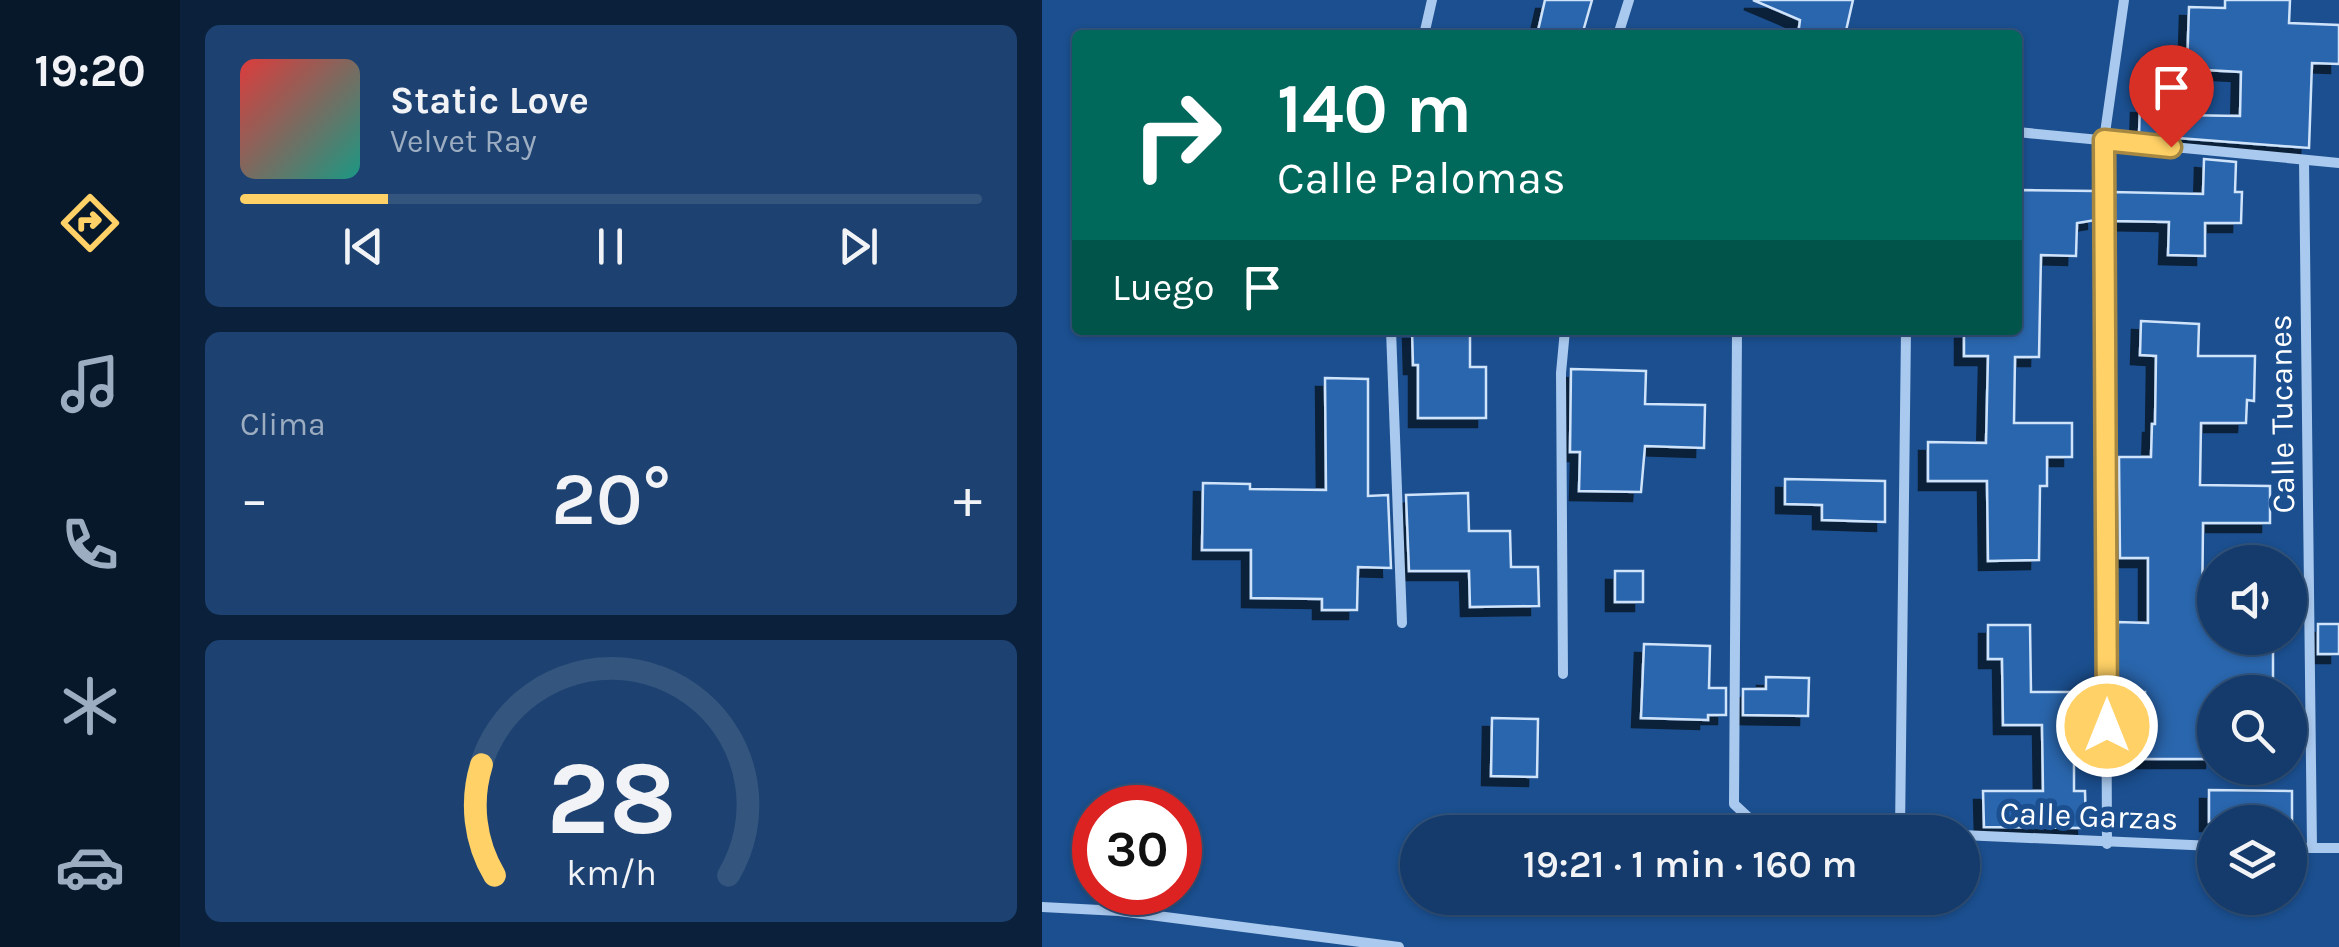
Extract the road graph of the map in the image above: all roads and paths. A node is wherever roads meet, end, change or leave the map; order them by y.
1 (1432, 0) edge
2 (1629, 0) edge
3 (2124, 0) edge
4 (1425, 30) edge
5 (1620, 30) edge
6 (2022, 132) edge
7 (2104, 140) junction
8 (2304, 160) junction
9 (2338, 163) edge
10 (1391, 335) edge
11 (1564, 335) edge
12 (1737, 335) edge
13 (1906, 335) edge
14 (1402, 623) dead end
15 (1563, 674) dead end
16 (1746, 815) edge
17 (1900, 815) edge
18 (1980, 837) edge
19 (2107, 844) junction
20 (2197, 846) edge
21 (2307, 848) edge
22 (2312, 848) junction
23 (2338, 848) edge
24 (1042, 907) edge
25 (1398, 947) edge

1 - 4 street
2 - 5 street
3 - 7 street
6 - 7 street
7 - 8 street
7 - 19 street
8 - 9 street
8 - 22 street, Calle Tucanes
10 - 14 street
11 - 15 street
12 - 16 street
13 - 17 street
18 - 19 street, Calle Garzas
19 - 20 street, Calle Garzas
21 - 22 street
22 - 23 street
24 - 25 street

